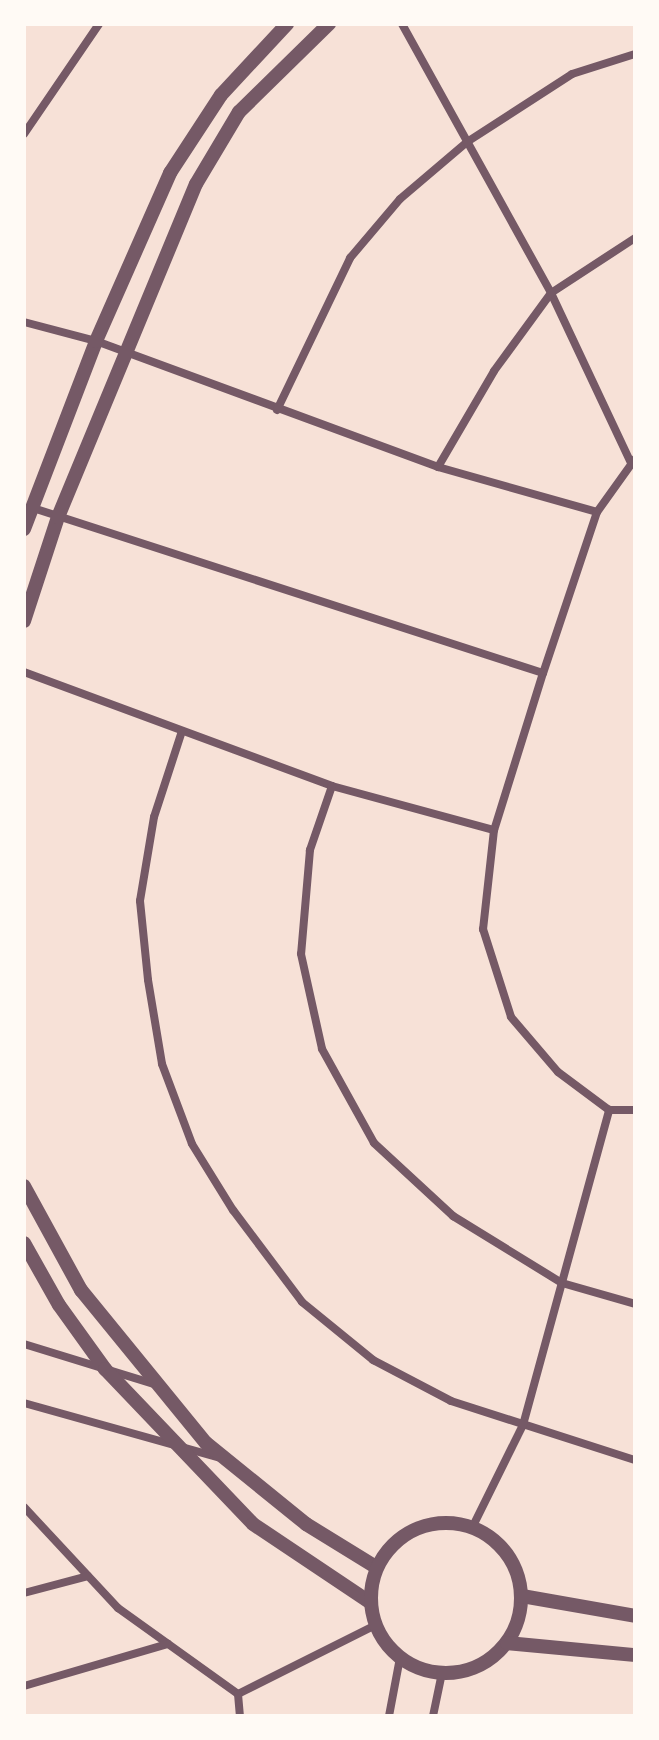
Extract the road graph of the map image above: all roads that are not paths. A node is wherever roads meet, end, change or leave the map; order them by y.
1 (99, 24) edge
2 (287, 24) edge
3 (329, 24) edge
4 (402, 24) edge
5 (635, 54) edge
6 (24, 134) edge
7 (467, 142) junction
8 (635, 238) edge
9 (551, 293) junction
10 (24, 322) edge
11 (96, 341) junction
12 (125, 353) junction
13 (277, 410) junction
14 (633, 461) edge
15 (438, 467) junction
16 (33, 508) junction
17 (597, 512) junction
18 (58, 517) junction
19 (24, 529) edge
20 (24, 621) edge
21 (24, 672) edge
22 (543, 673) junction
23 (182, 731) junction
24 (332, 786) junction
25 (494, 830) junction
26 (609, 1110) junction
27 (635, 1110) edge
28 (24, 1186) edge
29 (24, 1243) edge
30 (562, 1283) junction
31 (635, 1304) edge
32 (24, 1344) edge
33 (105, 1369) junction
34 (157, 1385) junction
35 (24, 1403) edge
36 (523, 1425) junction
37 (179, 1447) junction
38 (226, 1459) junction
39 (635, 1460) edge
40 (24, 1507) edge
41 (473, 1526) junction
42 (376, 1567) junction
43 (88, 1576) junction
44 (24, 1593) edge
45 (522, 1596) junction
46 (371, 1603) junction
47 (635, 1616) edge
48 (376, 1625) junction
49 (507, 1643) junction
50 (168, 1644) junction
51 (635, 1655) edge
52 (400, 1658) junction
53 (442, 1673) junction
54 (24, 1686) edge
55 (238, 1694) junction
56 (240, 1716) edge
57 (389, 1716) edge
58 (433, 1716) edge

1 - 6 street
2 - 11 street
3 - 12 street
4 - 7 street
5 - 7 street
7 - 9 street
7 - 13 street
8 - 9 street
9 - 14 street
9 - 15 street
10 - 11 street
11 - 12 street
11 - 16 street
12 - 13 street
12 - 18 street
13 - 15 street
14 - 17 street
15 - 17 street
16 - 18 street
16 - 19 street
17 - 22 street
18 - 20 street
18 - 22 street
21 - 23 street
22 - 25 street
23 - 24 street
23 - 36 street
24 - 25 street
24 - 30 street
25 - 26 street
26 - 27 street
26 - 30 street
28 - 34 street
29 - 33 street
30 - 31 street
30 - 36 street
32 - 33 street
33 - 34 street
33 - 37 street
34 - 38 street
35 - 37 street
36 - 39 street
36 - 41 street
37 - 38 street
37 - 46 street
38 - 42 street
40 - 43 street
41 - 42 street
41 - 45 street
42 - 46 street
43 - 44 street
43 - 50 street
45 - 47 street
45 - 49 street
46 - 48 street
48 - 52 street
48 - 55 street
49 - 51 street
49 - 53 street
50 - 54 street
50 - 55 street
52 - 53 street
52 - 57 street
53 - 58 street
55 - 56 street

